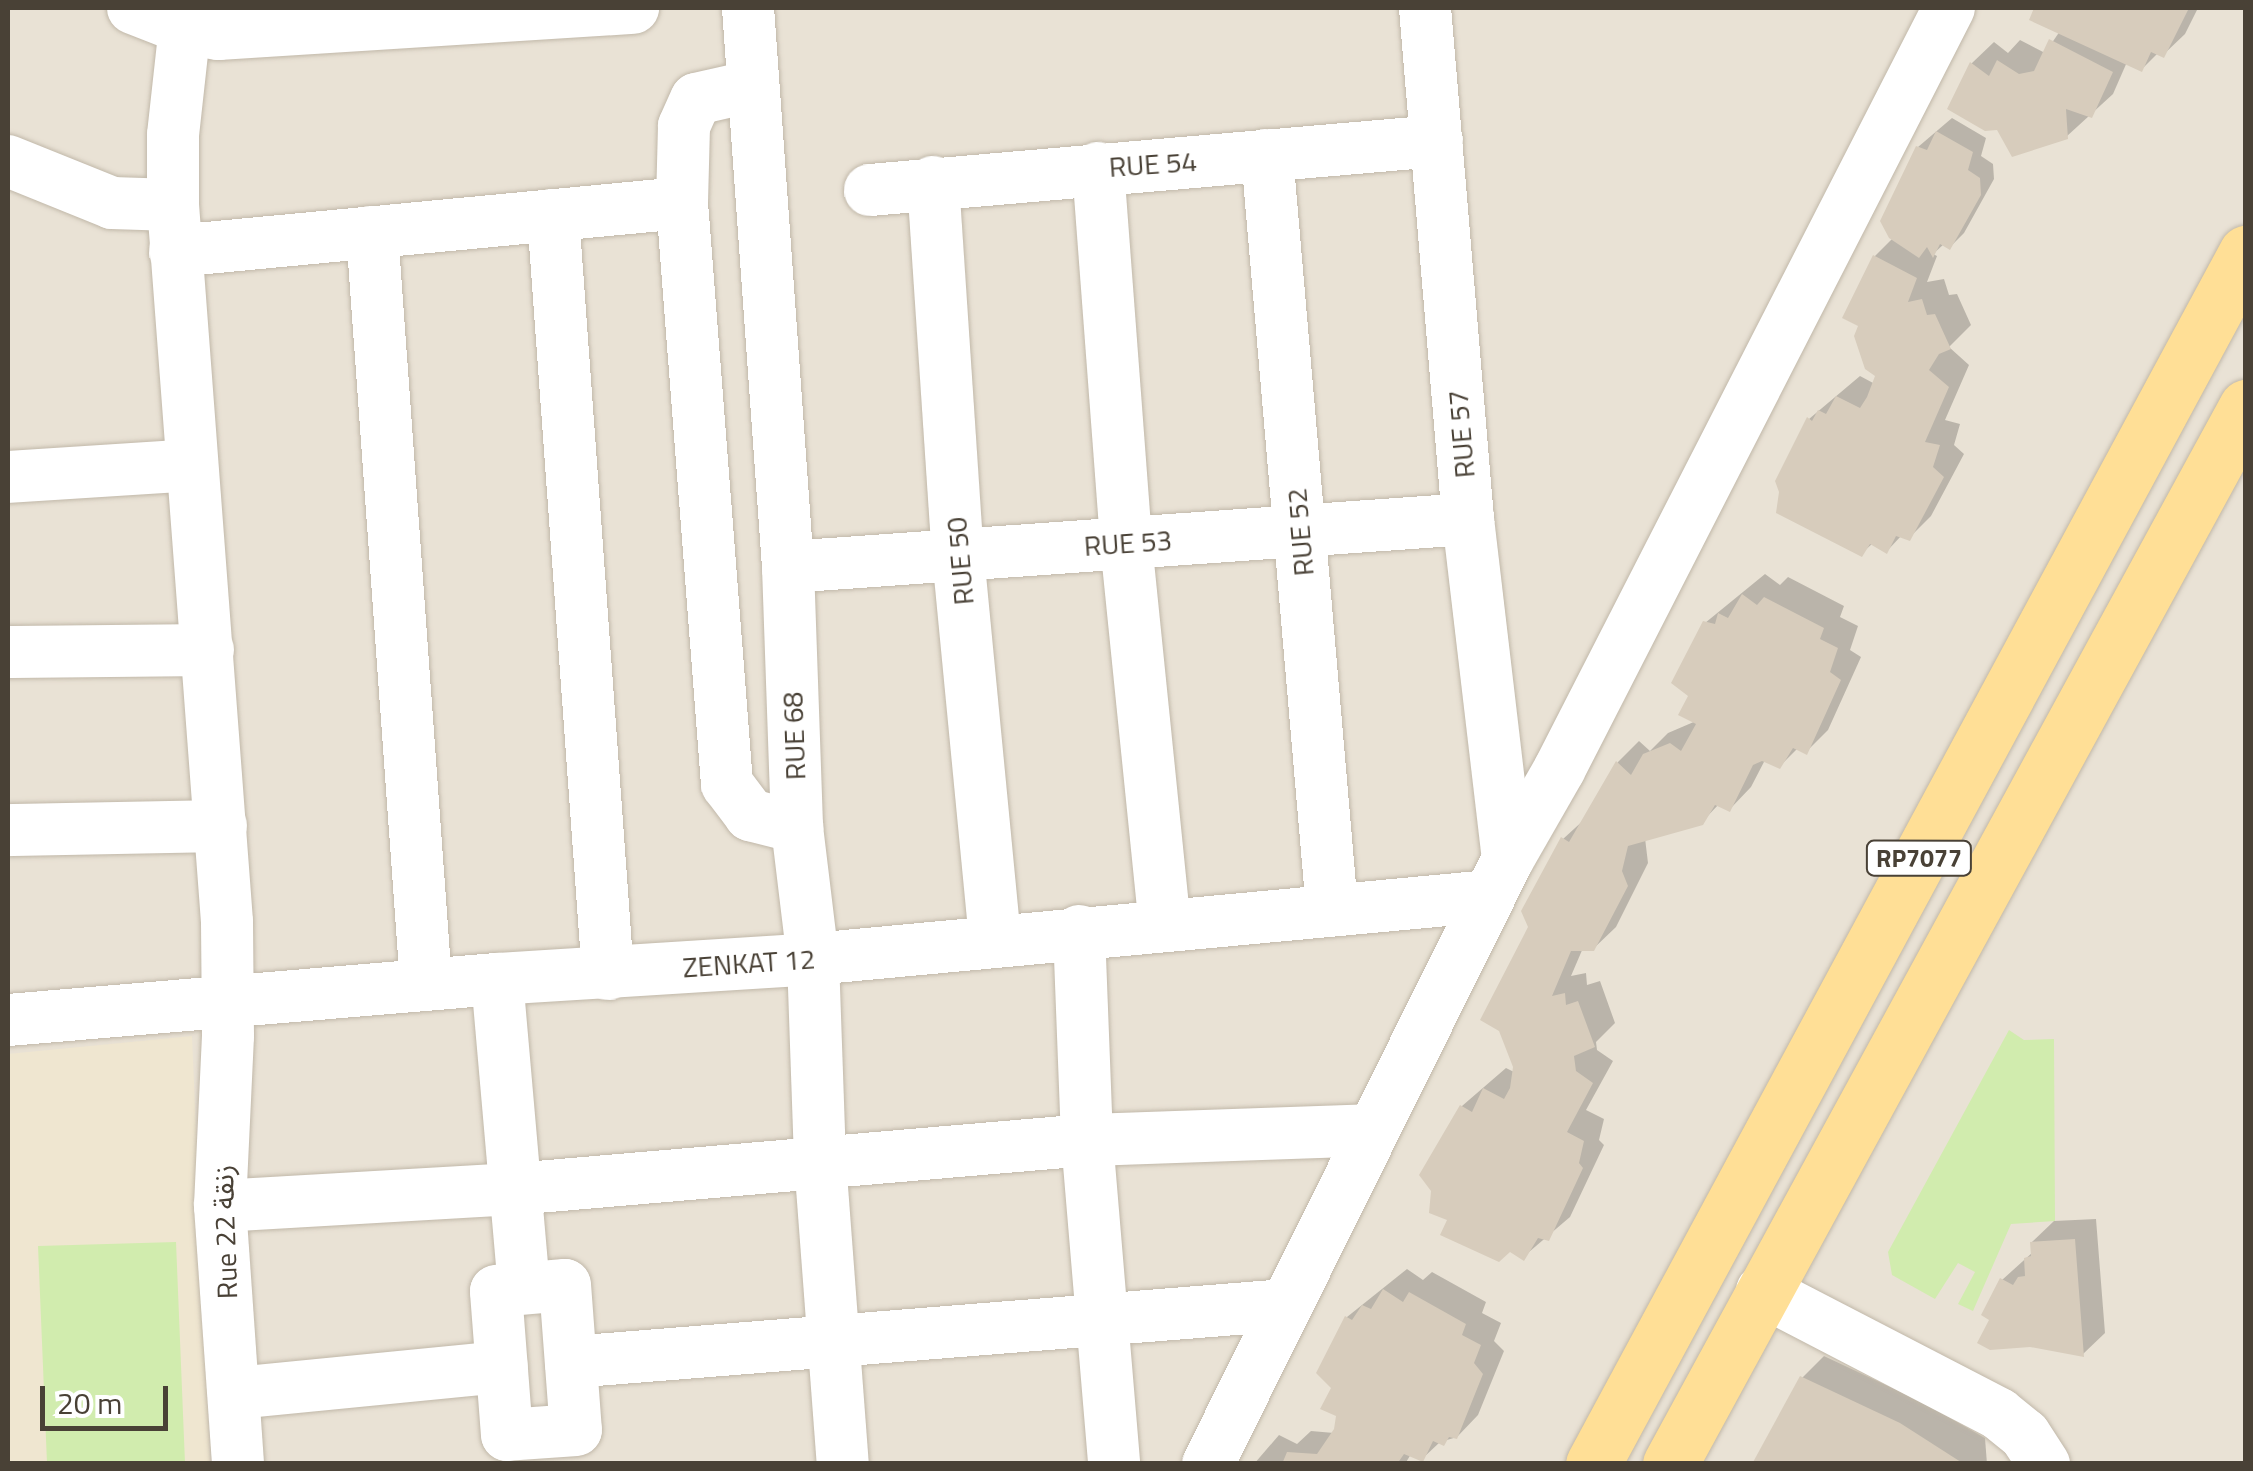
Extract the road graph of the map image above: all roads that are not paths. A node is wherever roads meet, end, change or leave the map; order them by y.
1 (133, 8) edge
2 (633, 8) edge
3 (748, 8) edge
4 (1425, 8) edge
5 (1949, 8) edge
6 (186, 18) edge
7 (753, 86) junction
8 (1437, 141) junction
9 (1266, 155) junction
10 (8, 162) edge
11 (1098, 168) junction
12 (932, 182) junction
13 (870, 190) dead end
14 (682, 203) junction
15 (554, 215) junction
16 (174, 228) junction
17 (372, 232) junction
18 (2246, 252) edge
19 (2246, 406) edge
20 (192, 466) junction
21 (8, 477) edge
22 (1468, 519) junction
23 (1300, 532) junction
24 (1126, 543) junction
25 (958, 555) junction
26 (788, 567) junction
27 (208, 650) junction
28 (8, 652) edge
29 (221, 826) junction
30 (797, 827) junction
31 (8, 830) edge
32 (1498, 878) junction
33 (1332, 908) junction
34 (1165, 924) junction
35 (1079, 930) junction
36 (995, 939) junction
37 (813, 959) junction
38 (608, 974) junction
39 (497, 979) junction
40 (426, 984) junction
41 (228, 1000) junction
42 (8, 1020) edge
43 (1372, 1130) junction
44 (1086, 1140) junction
45 (820, 1161) junction
46 (514, 1188) junction
47 (220, 1206) junction
48 (524, 1288) junction
49 (1762, 1292) junction
50 (1285, 1305) junction
51 (1099, 1320) junction
52 (834, 1343) junction
53 (571, 1362) junction
54 (502, 1367) junction
55 (235, 1393) junction
56 (538, 1448) edge
57 (238, 1464) edge
58 (843, 1464) edge
59 (1114, 1464) edge
60 (1208, 1464) edge
61 (1592, 1464) edge
62 (1670, 1464) edge
63 (2044, 1464) edge

1 - 6 street
2 - 6 street
3 - 7 street, RUE 68
4 - 8 street, RUE 57
5 - 32 street
6 - 16 street, Rue 22 زنقة
7 - 14 street
7 - 26 street, RUE 68
8 - 9 street, RUE 54
8 - 22 street, RUE 57
9 - 11 street, RUE 54
9 - 23 street, RUE 52
10 - 16 street
11 - 12 street, RUE 54
11 - 24 street
12 - 13 street, RUE 54
12 - 25 street, RUE 50
14 - 15 street
14 - 30 street
15 - 17 street
15 - 38 street
16 - 17 street
16 - 20 street, Rue 22 زنقة
17 - 40 street
18 - 61 main road, RP7077
19 - 49 main road, RP7077
20 - 21 street
20 - 27 street, Rue 22 زنقة
22 - 23 street, RUE 53
22 - 32 street, RUE 57
23 - 24 street, RUE 53
23 - 33 street, RUE 52
24 - 25 street, RUE 53
24 - 34 street
25 - 26 street, RUE 53
25 - 36 street, RUE 50
26 - 30 street, RUE 68
27 - 28 street
27 - 29 street, Rue 22 زنقة
29 - 31 street
29 - 41 street, Rue 22 زنقة
30 - 37 street, RUE 68
32 - 33 street, ZENKAT 12
32 - 43 street
33 - 34 street, ZENKAT 12
34 - 35 street, ZENKAT 12
35 - 36 street, ZENKAT 12
35 - 44 street
36 - 37 street, ZENKAT 12
37 - 38 street, ZENKAT 12
37 - 45 street, RUE 68
38 - 39 street, ZENKAT 12
39 - 40 street, ZENKAT 12
39 - 46 street
40 - 41 street, ZENKAT 12
41 - 42 street, ZENKAT 12
41 - 47 street, Rue 22 زنقة
43 - 44 street
43 - 50 street
44 - 45 street
44 - 51 street
45 - 46 street
45 - 52 street, RUE 68
46 - 47 street
46 - 48 street
47 - 55 street, Rue 22 زنقة
48 - 53 street
48 - 54 street
49 - 62 main road, RP7077
49 - 63 street
50 - 51 street
50 - 60 street
51 - 52 street
51 - 59 street
52 - 53 street
52 - 58 street, RUE 68
53 - 56 street
54 - 55 street
54 - 56 street
55 - 57 street, Rue 22 زنقة

